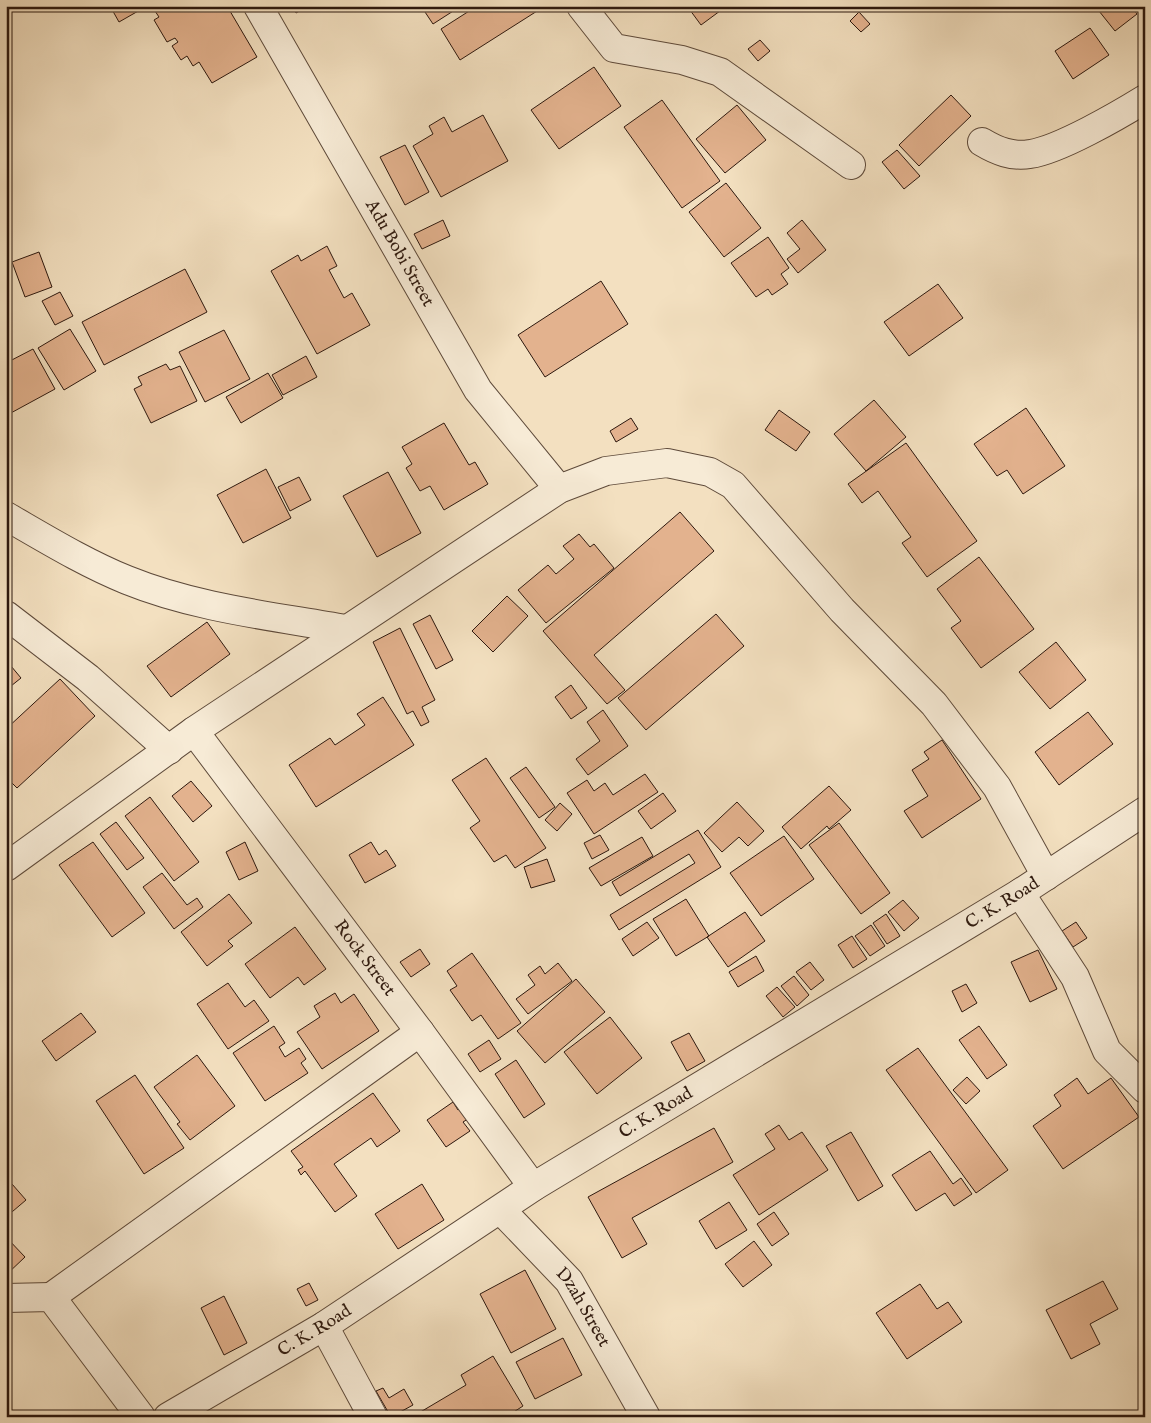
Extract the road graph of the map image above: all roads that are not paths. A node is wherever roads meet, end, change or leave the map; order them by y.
1 (258, 6) edge
2 (581, 6) edge
3 (1145, 99) edge
4 (982, 142) dead end
5 (851, 165) dead end
6 (559, 488) junction
7 (6, 516) edge
8 (6, 615) edge
9 (345, 629) junction
10 (194, 731) junction
11 (169, 750) junction
12 (1145, 811) edge
13 (6, 867) edge
14 (1046, 876) junction
15 (1020, 892) junction
16 (420, 1032) junction
17 (1145, 1090) edge
18 (533, 1187) junction
19 (501, 1210) junction
20 (51, 1297) junction
21 (6, 1298) edge
22 (324, 1326) junction
23 (179, 1414) edge
24 (141, 1417) edge
25 (373, 1417) edge
26 (646, 1417) edge

1 - 6 street, Adu Bobi Street
2 - 5 street
3 - 4 street
6 - 9 street
6 - 14 street
7 - 9 street
8 - 11 street
9 - 10 street
10 - 11 street
10 - 16 street, Rock Street
11 - 13 street
12 - 14 street, C. K. Road
14 - 15 street, C. K. Road
15 - 17 street
15 - 18 street, C. K. Road
16 - 18 street, Rock Street
16 - 20 street
18 - 19 street, C. K. Road
19 - 22 street, C. K. Road
19 - 26 street, Dzah Street
20 - 21 street
20 - 24 street
22 - 23 street, C. K. Road
22 - 25 street

